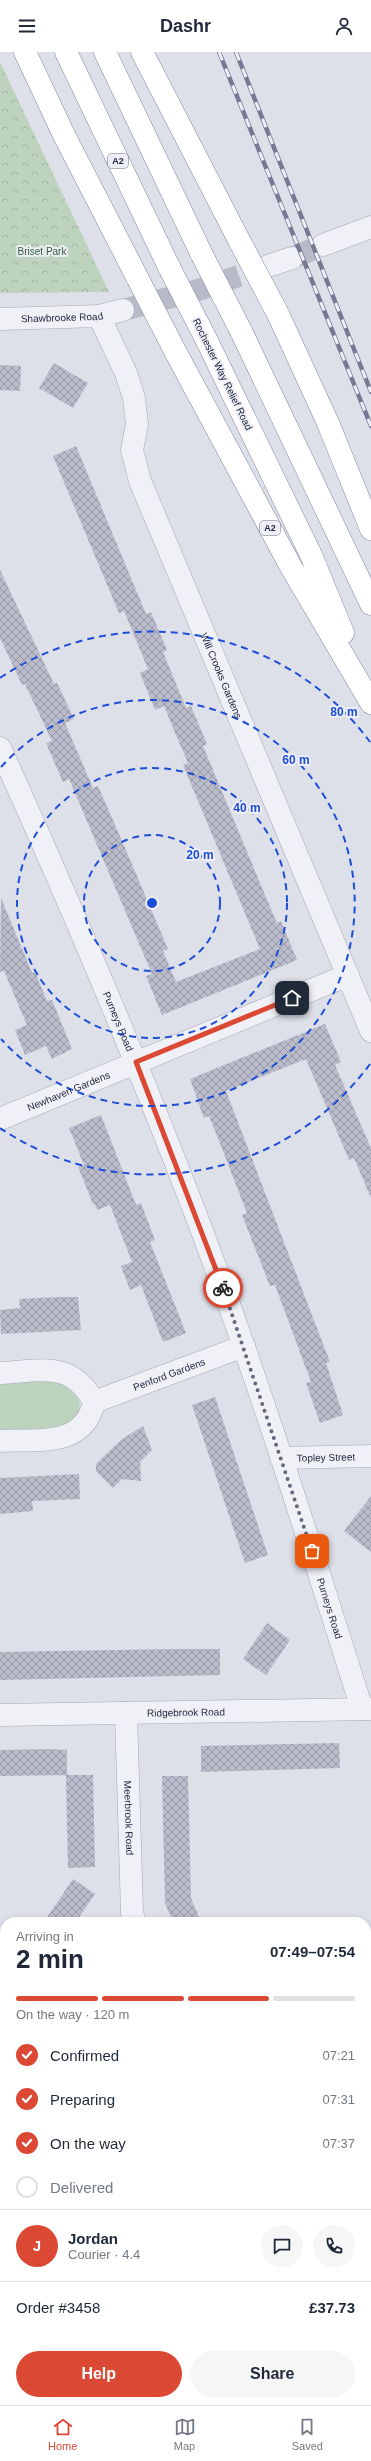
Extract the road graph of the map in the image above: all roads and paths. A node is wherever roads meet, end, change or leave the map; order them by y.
1 (26, 52) edge
2 (66, 52) edge
3 (105, 52) edge
4 (142, 52) edge
5 (371, 227) edge
6 (323, 246) tunnel mouth
7 (292, 258) tunnel mouth
8 (268, 266) tunnel mouth
9 (123, 310) tunnel mouth
10 (99, 316) junction
11 (0, 319) edge
12 (371, 529) edge
13 (371, 604) edge
14 (371, 700) edge
15 (371, 703) edge
16 (0, 748) edge
17 (7, 783) edge
18 (348, 975) junction
19 (371, 1030) edge
20 (136, 1062) junction
21 (0, 1119) edge
22 (244, 1346) junction
23 (0, 1373) edge
24 (94, 1402) junction
25 (0, 1441) edge
26 (371, 1456) edge
27 (281, 1458) junction
28 (367, 1709) edge
29 (126, 1713) junction
30 (0, 1715) edge
31 (133, 1917) edge

1 - 15 highway, A2, bridge
2 - 14 highway, Rochester Way Relief Road / A2, bridge
3 - 13 highway, bridge
4 - 12 highway, bridge
5 - 6 street
7 - 8 street
9 - 10 street, Shawbrooke Road
10 - 11 street, Shawbrooke Road
10 - 18 street, Will Crooks Gardens
16 - 17 street, Purneys Road
17 - 20 street, Purneys Road
18 - 19 street, Will Crooks Gardens
18 - 20 street, Newhaven Gardens
20 - 21 street, Newhaven Gardens
20 - 22 street, Purneys Road
22 - 24 street, Penford Gardens
22 - 27 street, Purneys Road
23 - 24 street
24 - 25 street
26 - 27 street, Topley Street
27 - 28 street, Purneys Road
28 - 29 street, Ridgebrook Road
29 - 30 street, Ridgebrook Road
29 - 31 street, Meerbrook Road

